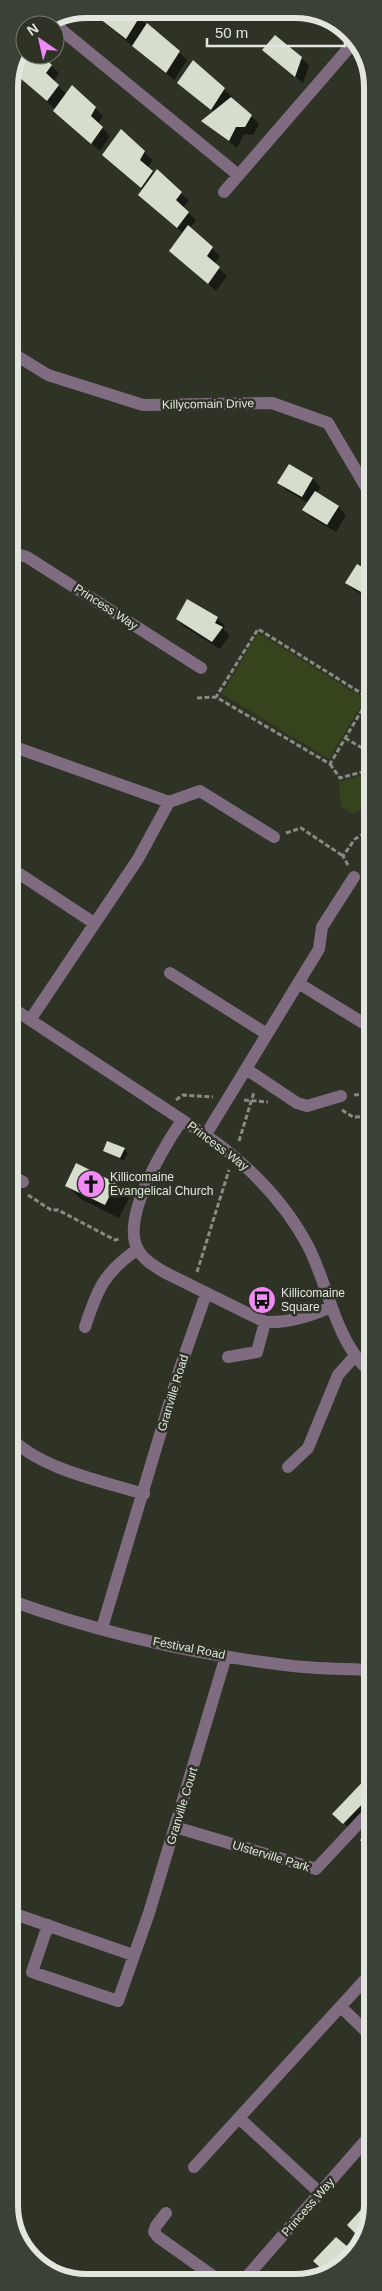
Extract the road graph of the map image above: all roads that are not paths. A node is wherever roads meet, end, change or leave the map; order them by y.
1 (65, 33) edge
2 (352, 48) edge
3 (237, 174) junction
4 (224, 192) dead end
5 (18, 357) edge
6 (364, 483) edge
7 (18, 554) edge
8 (201, 668) dead end
9 (18, 748) edge
10 (169, 802) junction
11 (274, 837) road end
12 (18, 873) edge
13 (354, 877) road end
14 (94, 923) junction
15 (170, 972) dead end
16 (298, 983) junction
17 (18, 1012) edge
18 (30, 1020) junction
19 (364, 1023) edge
20 (267, 1034) junction
21 (246, 1068) junction
22 (341, 1096) dead end
23 (182, 1120) junction
24 (205, 1136) junction
25 (18, 1179) edge
26 (23, 1182) road end
27 (138, 1249) junction
28 (206, 1294) junction
29 (331, 1307) junction
30 (265, 1322) junction
31 (85, 1327) dead end
32 (355, 1356) junction
33 (228, 1357) dead end
34 (364, 1366) edge
35 (18, 1445) edge
36 (288, 1467) dead end
37 (144, 1494) junction
38 (18, 1603) edge
39 (102, 1628) junction
40 (226, 1656) junction
41 (364, 1670) edge
42 (364, 1818) edge
43 (176, 1827) junction
44 (18, 1915) edge
45 (48, 1925) junction
46 (133, 1954) junction
47 (364, 1982) edge
48 (341, 2007) junction
49 (364, 2029) edge
50 (239, 2118) junction
51 (364, 2142) edge
52 (194, 2167) dead end
53 (320, 2193) junction
54 (166, 2213) dead end
55 (209, 2273) edge
56 (251, 2273) edge

1 - 3 street
2 - 3 street
3 - 4 street
5 - 6 street, Killycomain Drive
7 - 8 street, Princess Way
9 - 10 street
10 - 11 street
10 - 14 street
12 - 14 street
13 - 16 street
14 - 18 street
15 - 20 street
16 - 19 street
16 - 20 street
17 - 18 street, Princess Way
18 - 23 street, Princess Way
20 - 21 street
21 - 22 street
21 - 24 street
23 - 24 street, Princess Way
23 - 27 street
24 - 29 street, Princess Way
25 - 26 street
27 - 28 street
27 - 31 street
28 - 30 street
28 - 37 street, Granville Road
29 - 30 street
29 - 32 street, Princess Way
30 - 33 street
32 - 34 street, Princess Way
32 - 36 street
35 - 37 street
37 - 39 street, Granville Road
38 - 39 street, Festival Road
39 - 40 street, Festival Road
40 - 41 street, Festival Road
40 - 43 street, Granville Court
42 - 43 street, Ulsterville Park
43 - 46 street, Granville Court
44 - 45 street
45 - 46 street
45 - 46 street, Granville Court
47 - 48 street
48 - 49 street
48 - 50 street
50 - 52 street
50 - 53 street
51 - 53 street, Princess Way
53 - 56 street, Princess Way
54 - 55 street

